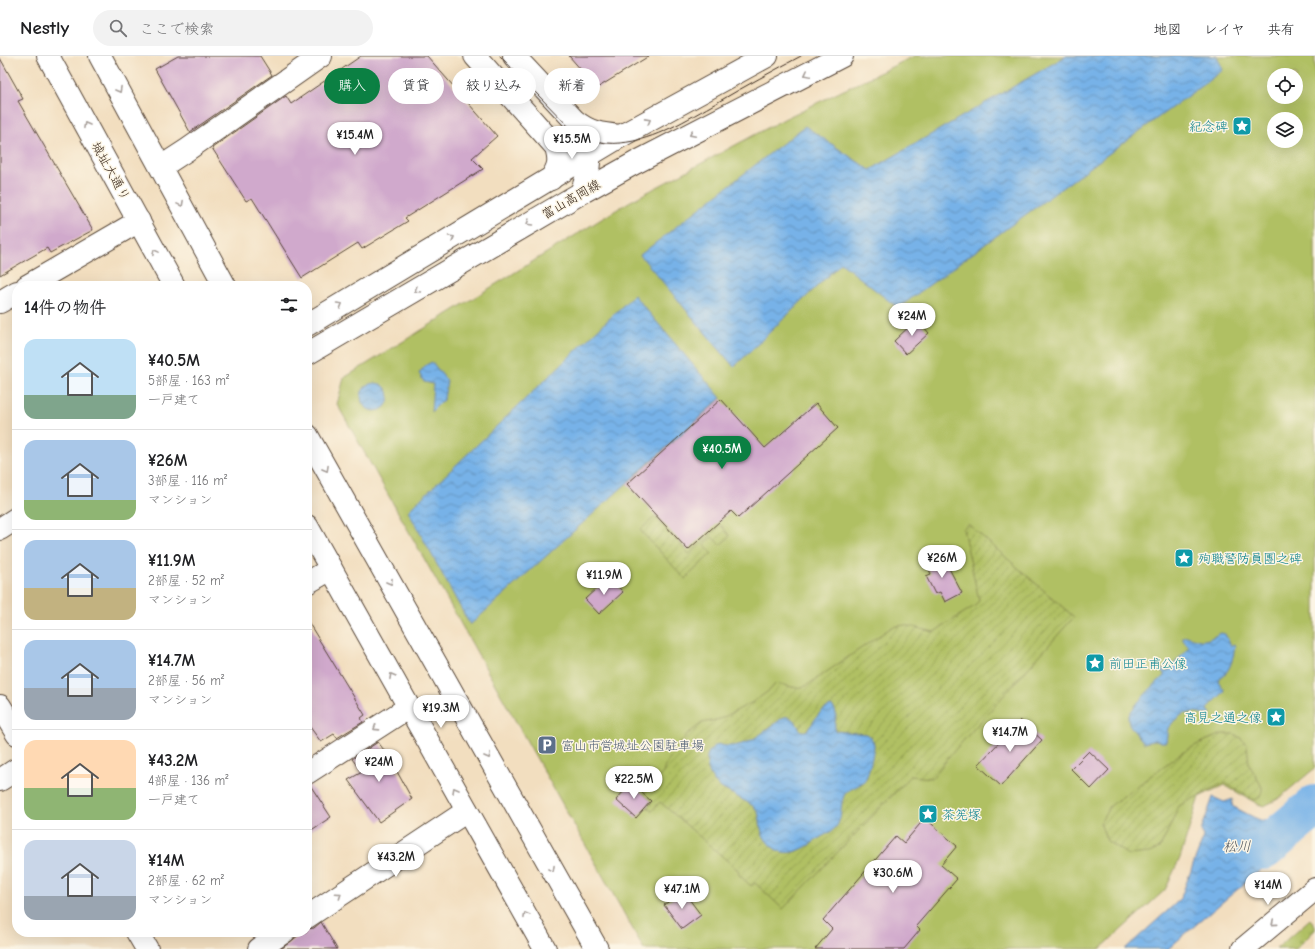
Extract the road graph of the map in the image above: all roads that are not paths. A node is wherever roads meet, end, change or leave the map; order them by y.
1 (48, 56) edge
2 (100, 56) edge
3 (474, 56) edge
4 (514, 56) edge
5 (767, 56) edge
6 (842, 56) edge
7 (312, 58) edge
8 (582, 127) junction
9 (621, 136) junction
10 (590, 154) junction
11 (161, 167) junction
12 (551, 179) junction
13 (580, 193) junction
14 (139, 221) junction
15 (36, 281) edge
16 (171, 281) edge
17 (222, 281) edge
18 (12, 295) edge
19 (0, 302) edge
20 (312, 322) edge
21 (312, 351) edge
22 (312, 444) edge
23 (12, 521) edge
24 (0, 529) edge
25 (312, 535) edge
26 (331, 569) junction
27 (312, 580) edge
28 (0, 706) edge
29 (409, 707) junction
30 (12, 726) edge
31 (312, 770) edge
32 (12, 772) edge
33 (0, 780) edge
34 (467, 811) junction
35 (1315, 889) edge
36 (312, 914) edge
37 (140, 937) edge
38 (277, 937) edge
39 (147, 949) edge
40 (259, 949) edge
41 (545, 949) edge
42 (597, 949) edge
43 (1243, 949) edge

14 -> 1 main road, 城址大通り
2 -> 11 main road
3 - 12 main road
4 - 8 main road
9 -> 5 main road
6 -> 13 main road, 富山高岡線
7 - 11 main road
8 - 9 main road
8 - 10 main road
9 - 10 main road
10 - 12 main road
10 - 13 main road
11 -> 17 main road
20 -> 12 main road
13 -> 21 main road, 富山高岡線
14 - 15 main road
16 -> 14 main road, 城址大通り
18 - 19 main road
22 -> 42 main road
23 - 24 main road
25 - 26 main road
26 - 27 main road
29 -> 26 main road
28 - 30 main road
29 -> 31 main road
34 -> 29 main road
32 - 33 main road
36 -> 34 main road
41 -> 34 main road
35 -> 43 main road
37 - 39 main road
38 - 40 main road

